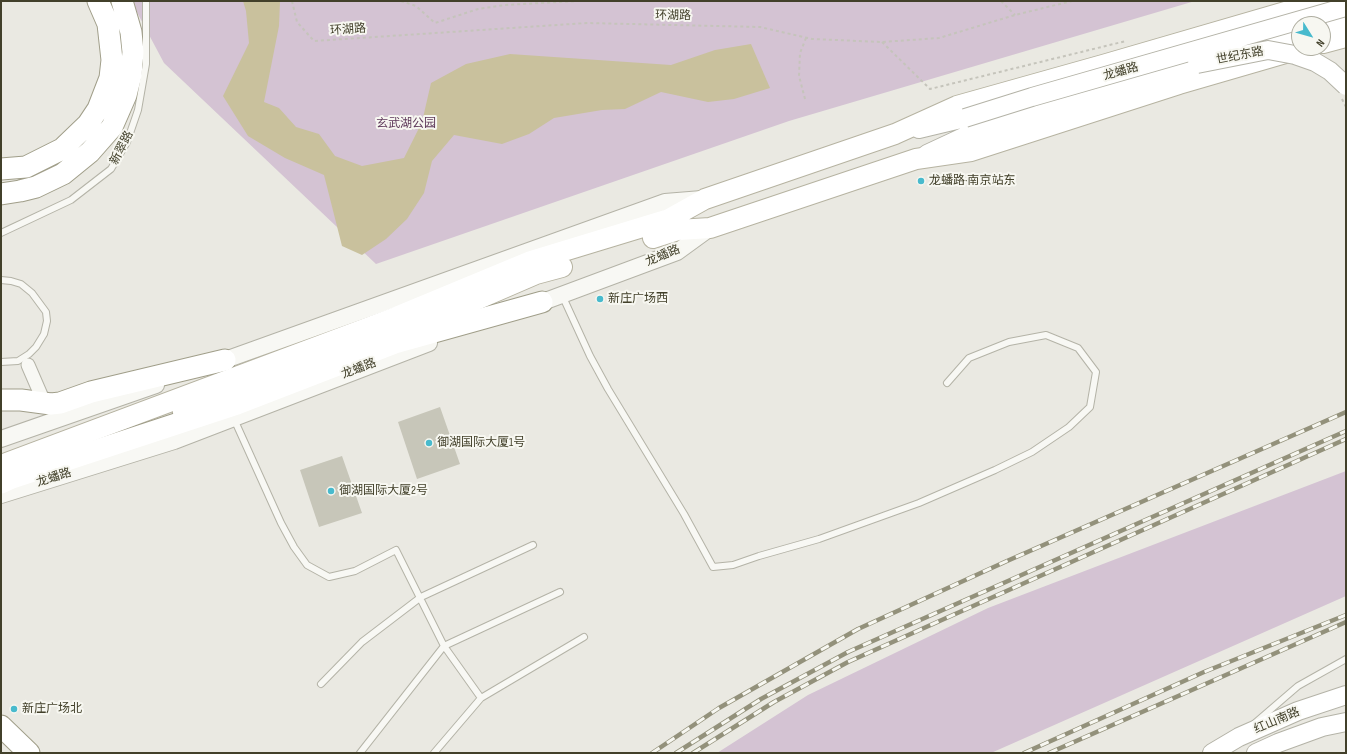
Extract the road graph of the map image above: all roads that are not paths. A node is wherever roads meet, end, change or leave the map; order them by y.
1 (98, 1) edge
2 (122, 1) edge
3 (146, 1) edge
4 (1323, 1) edge
5 (1346, 7) edge
6 (1346, 22) edge
7 (1331, 27) edge
8 (1346, 37) edge
9 (1291, 38) edge
10 (1331, 41) edge
11 (1291, 51) edge
12 (1197, 64) junction
13 (1346, 86) edge
14 (968, 126) junction
15 (895, 134) junction
16 (916, 159) junction
17 (1, 169) edge
18 (1, 194) edge
19 (705, 199) junction
20 (673, 225) junction
21 (710, 228) junction
22 (1, 233) edge
23 (1, 280) edge
24 (562, 294) junction
25 (542, 302) junction
26 (225, 360) junction
27 (1, 362) edge
28 (28, 365) dead end
29 (946, 383) dead end
30 (42, 395) dead end
31 (1, 400) edge
32 (234, 418) junction
33 (1, 439) edge
34 (1, 465) edge
35 (1, 482) edge
36 (1, 495) edge
37 (533, 546) dead end
38 (560, 592) dead end
39 (420, 597) junction
40 (584, 637) dead end
41 (444, 646) junction
42 (1346, 659) edge
43 (321, 684) dead end
44 (1346, 695) edge
45 (481, 698) junction
46 (1346, 722) edge
47 (1, 725) edge
48 (1239, 737) junction
49 (29, 753) edge
50 (38, 753) edge
51 (360, 753) edge
52 (434, 753) edge
53 (1212, 753) edge
54 (1256, 753) edge

1 - 17 highway
2 - 18 highway
3 - 22 lane, 新翠路
4 - 15 main road, 龙蟠路
5 - 14 main road, 龙蟠路, bridge
6 - 7 main road
8 - 10 main road
9 - 12 main road, 龙蟠路, bridge
11 - 16 main road, 龙蟠路
12 - 13 main road, 世纪东路, bridge
12 - 14 main road, 龙蟠路
14 - 15 main road, 龙蟠路
14 - 16 main road, 龙蟠路
15 - 19 main road, 龙蟠路
16 - 21 main road, 龙蟠路
19 - 20 main road, 龙蟠路
19 - 26 street, 龙蟠路
20 - 21 main road, 龙蟠路
20 - 34 main road, 龙蟠路
20 - 35 main road, 龙蟠路
21 - 24 street, 龙蟠路
23 - 27 lane
24 - 25 street, 龙蟠路
24 - 29 lane
25 - 32 street, 龙蟠路
25 - 35 highway
26 - 31 highway
26 - 33 street, 龙蟠路
28 - 30 street
32 - 36 street, 龙蟠路
32 - 39 lane
37 - 39 lane
38 - 41 lane
39 - 41 lane
39 - 43 lane
40 - 45 lane
41 - 45 lane
41 - 51 lane
42 - 48 lane
44 - 48 main road, 红山南路
45 - 52 lane
46 - 54 main road, 红山南路
47 - 49 highway
47 - 50 main road
48 - 53 main road, 红山南路

